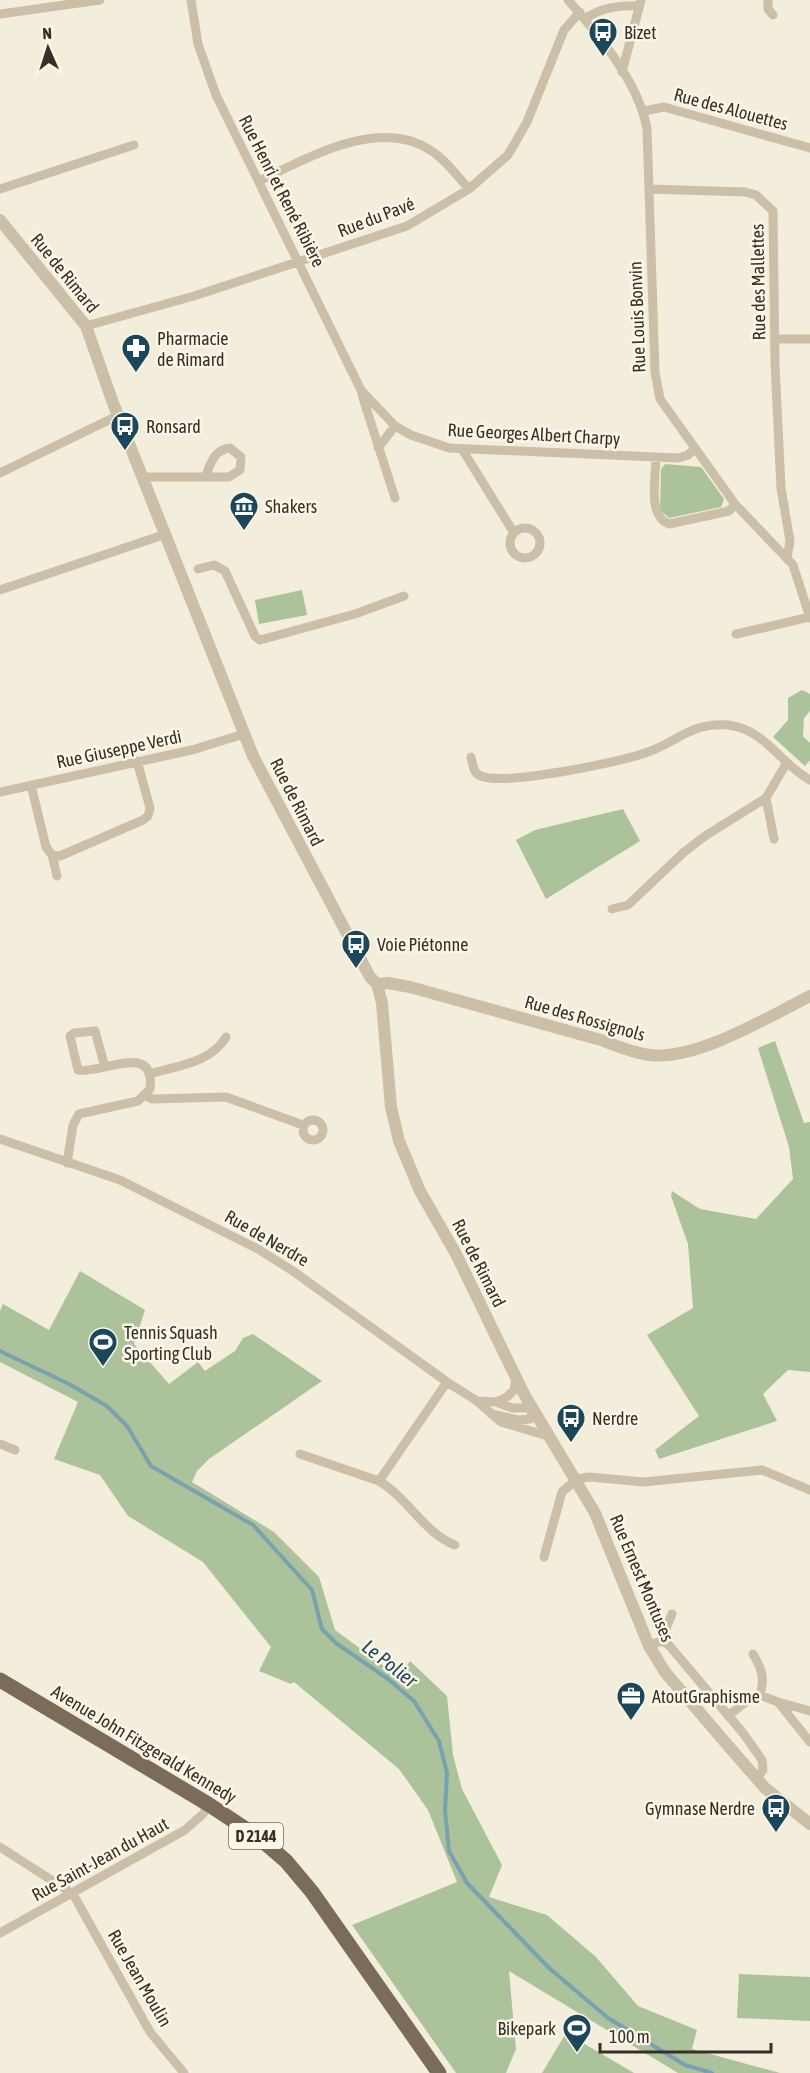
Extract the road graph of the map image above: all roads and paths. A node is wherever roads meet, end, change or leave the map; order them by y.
1 (100, 0) edge
2 (192, 0) edge
3 (568, 0) edge
4 (768, 0) edge
5 (68, 2) edge
6 (640, 3) edge
7 (0, 14) edge
8 (773, 15) dead end
9 (582, 16) junction
10 (622, 72) junction
11 (644, 111) junction
12 (134, 145) dead end
13 (810, 148) edge
14 (259, 181) junction
15 (0, 189) edge
16 (469, 189) junction
17 (649, 189) junction
18 (0, 220) edge
19 (300, 262) junction
20 (86, 326) junction
21 (776, 339) junction
22 (810, 339) edge
23 (362, 390) junction
24 (377, 410) joint
25 (118, 416) junction
26 (395, 426) junction
27 (378, 448) junction
28 (695, 448) junction
29 (462, 449) junction
30 (656, 457) junction
31 (0, 473) edge
32 (143, 477) junction
33 (205, 477) dead end
34 (395, 498) dead end
35 (735, 504) junction
36 (514, 533) dead end
37 (166, 534) junction
38 (787, 558) junction
39 (198, 569) dead end
40 (0, 590) edge
41 (404, 596) dead end
42 (809, 612) edge
43 (736, 634) dead end
44 (244, 734) junction
45 (471, 757) dead end
46 (137, 761) junction
47 (786, 764) junction
48 (810, 780) edge
49 (31, 785) junction
50 (0, 792) edge
51 (766, 798) junction
52 (774, 839) dead end
53 (52, 855) junction
54 (57, 876) dead end
55 (612, 909) dead end
56 (377, 984) junction
57 (810, 996) edge
58 (226, 1037) dead end
59 (105, 1066) junction
60 (150, 1074) junction
61 (145, 1095) junction
62 (303, 1125) dead end
63 (0, 1139) edge
64 (67, 1162) junction
65 (516, 1378) junction
66 (447, 1382) junction
67 (477, 1401) junction
68 (496, 1402) junction
69 (533, 1408) junction
70 (491, 1414) junction
71 (551, 1437) junction
72 (0, 1444) edge
73 (15, 1450) dead end
74 (300, 1454) dead end
75 (577, 1479) junction
76 (379, 1481) junction
77 (810, 1490) edge
78 (455, 1545) dead end
79 (544, 1557) dead end
80 (672, 1614) dead end
81 (661, 1641) junction
82 (649, 1647) junction
83 (753, 1654) dead end
84 (0, 1680) edge
85 (759, 1695) junction
86 (778, 1702) junction
87 (810, 1711) edge
88 (728, 1716) junction
89 (810, 1742) edge
90 (757, 1778) junction
91 (208, 1804) junction
92 (810, 1824) edge
93 (0, 1847) edge
94 (73, 1894) junction
95 (0, 1933) edge
96 (184, 2073) edge
97 (439, 2073) edge

1 - 5 street
2 - 14 street, Rue Henri et René Ribière
3 - 9 street
4 - 8 street
5 - 7 street
6 - 9 street
6 - 10 street
9 - 10 street
9 - 16 street, Rue du Pavé
10 - 11 street
11 - 13 street, Rue des Alouettes
11 - 17 street
12 - 15 street
14 - 16 street
14 - 19 street, Rue Henri et René Ribière
16 - 19 street, Rue du Pavé
17 - 21 street, Rue des Mallettes
17 - 28 street, Rue Louis Bonvin
18 - 20 street, Rue de Rimard
19 - 20 street, Rue du Pavé
19 - 23 street, Rue Henri et René Ribière
20 - 25 street, Rue de Rimard
21 - 22 street
21 - 38 street, Rue des Mallettes
23 - 24 street, Rue Henri et René Ribière
23 - 27 street, Rue Henri et René Ribière
24 - 26 street, Rue Georges Albert Charpy
25 - 31 street
25 - 32 street, Rue de Rimard
26 - 27 street
26 - 29 street, Rue Georges Albert Charpy
27 - 34 street, Rue Henri et René Ribière
28 - 30 street, Rue Georges Albert Charpy
28 - 35 street, Rue Louis Bonvin
29 - 30 street, Rue Georges Albert Charpy
29 - 36 street
30 - 35 street
32 - 33 street
32 - 37 street, Rue de Rimard
35 - 38 street, Rue Louis Bonvin
37 - 40 street
37 - 44 street, Rue de Rimard
38 - 42 street, Rue des Mallettes
39 - 41 street
42 - 43 street
44 - 46 street, Rue Giuseppe Verdi
44 - 56 street, Rue de Rimard
45 - 47 street
46 - 49 street, Rue Giuseppe Verdi
46 - 53 street
47 - 48 street
47 - 51 street
49 - 50 street, Rue Giuseppe Verdi
49 - 53 street
51 - 52 street
51 - 55 street
53 - 54 street
56 - 57 street, Rue des Rossignols
56 - 65 street, Rue de Rimard
58 - 60 street
59 - 59 street
59 - 60 street
60 - 61 street
61 - 62 street
61 - 64 street
63 - 64 street, Rue de Nerdre
64 - 66 street, Rue de Nerdre
65 - 68 street
65 - 69 street, Rue de Rimard
66 - 67 street, Rue de Nerdre
66 - 76 street
67 - 68 street, Rue de Nerdre
67 - 70 street
68 - 69 street, Rue de Nerdre
69 - 70 street
69 - 71 street, Rue Ernest Montuses
70 - 71 street
71 - 75 street, Rue Ernest Montuses
72 - 73 street
74 - 76 street
75 - 77 street
75 - 79 street
75 - 82 street, Rue Ernest Montuses
76 - 78 street
80 - 81 street, Rue Ernest Montuses
81 - 82 street
81 - 88 street
82 - 90 street, Rue Ernest Montuses
83 - 85 street
84 - 91 main road, Avenue John Fitzgerald Kennedy / D 2144
85 - 86 street
85 - 88 street
86 - 87 street
86 - 89 street
88 - 90 street
90 - 92 street, Rue Ernest Montuses
91 - 94 street, Rue Saint-Jean du Haut
91 - 97 main road, Avenue John Fitzgerald Kennedy / D 2144
93 - 94 street
94 - 95 street, Rue Saint-Jean du Haut
94 - 96 street, Rue Jean Moulin

